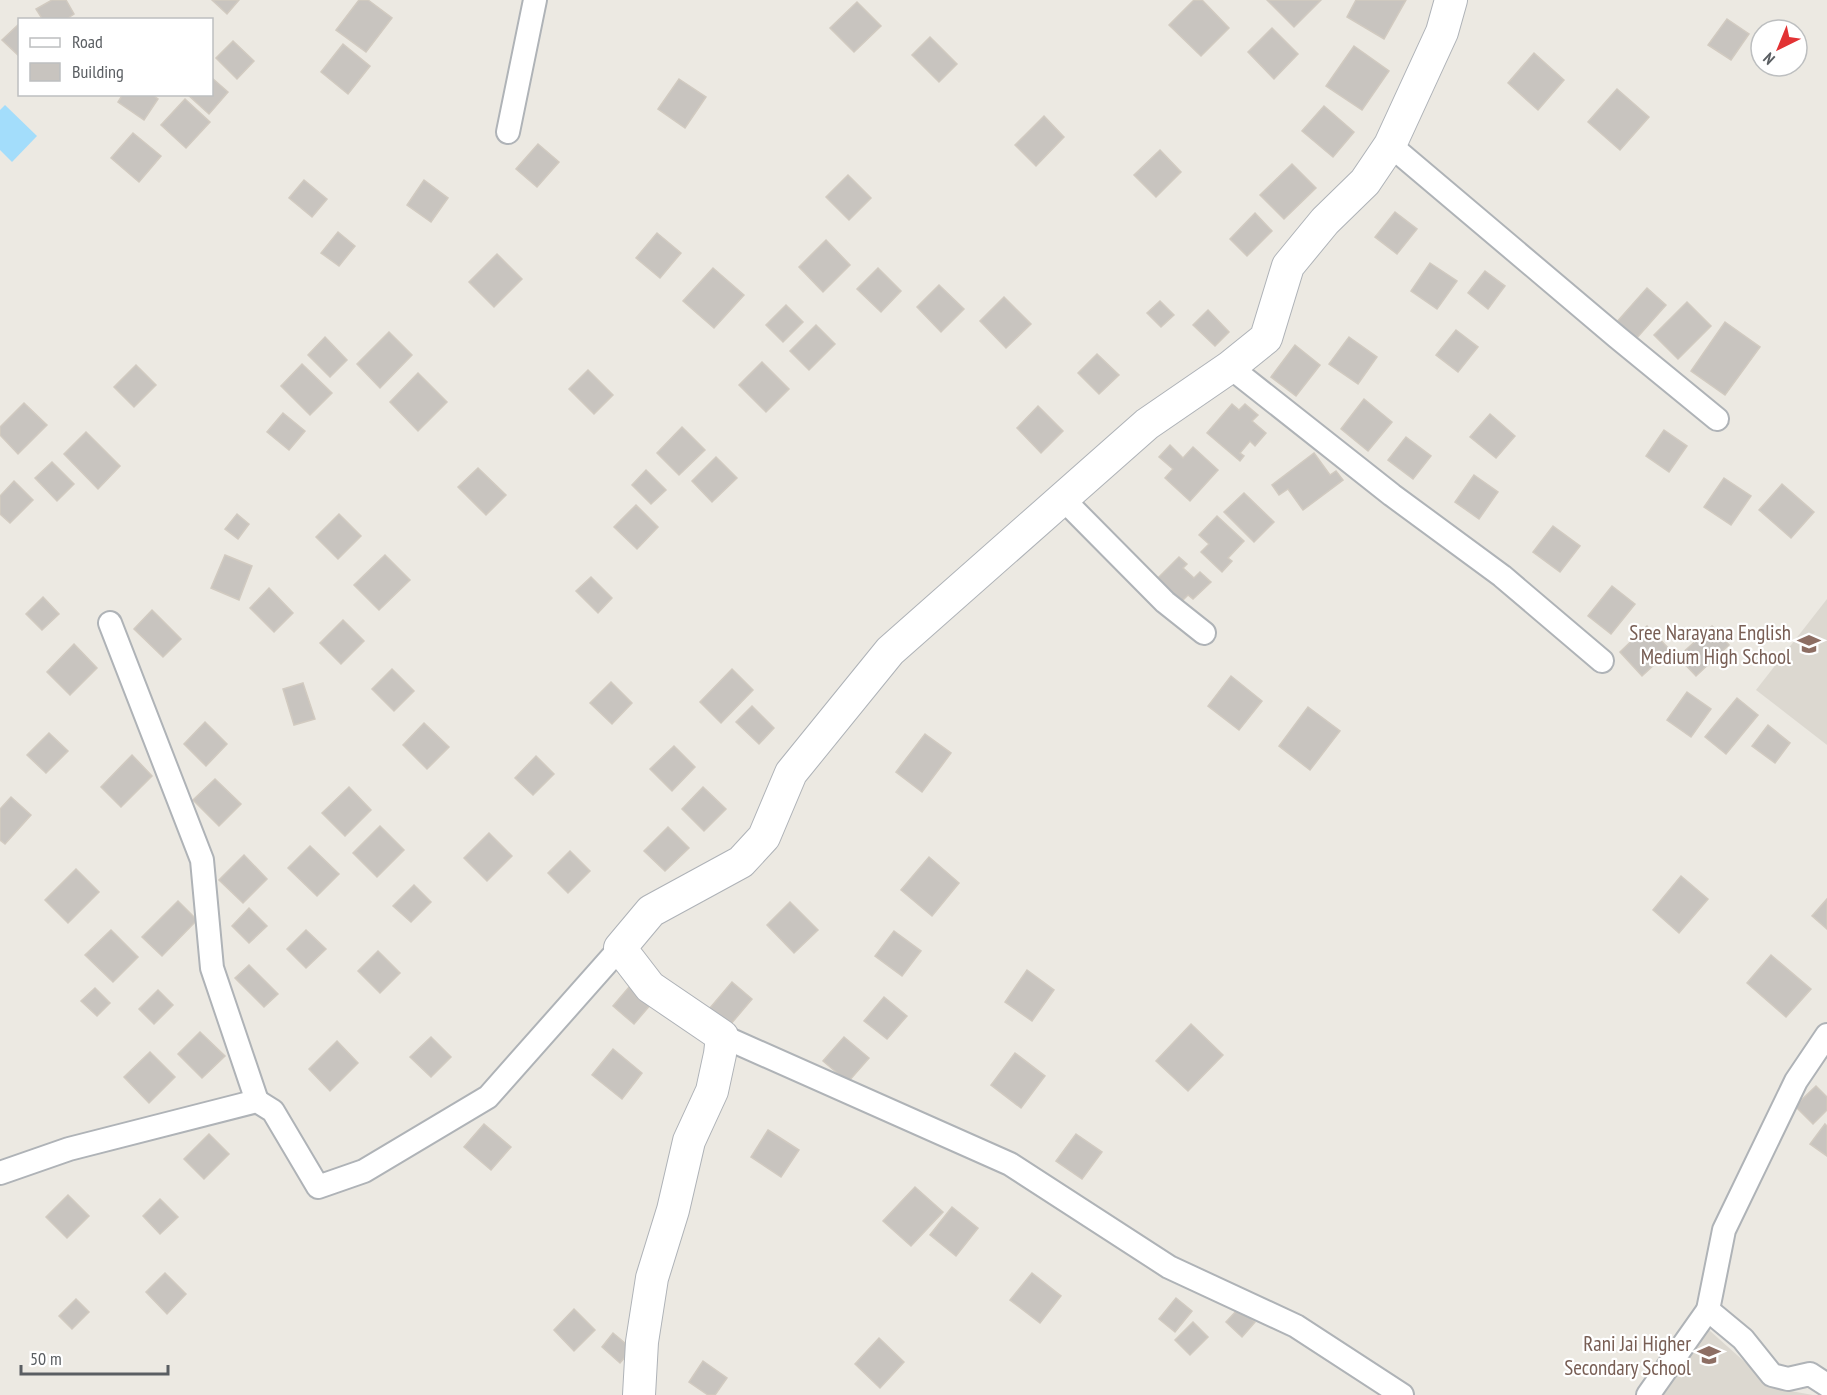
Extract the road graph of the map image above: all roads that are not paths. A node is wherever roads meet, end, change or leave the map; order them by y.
1 (535, 0) edge
2 (1451, 0) edge
3 (508, 132) dead end
4 (1390, 145) junction
5 (1230, 367) junction
6 (1718, 418) dead end
7 (1063, 500) junction
8 (110, 623) dead end
9 (1204, 633) dead end
10 (1602, 661) dead end
11 (620, 948) junction
12 (722, 1035) junction
13 (1827, 1035) edge
14 (256, 1101) junction
15 (0, 1173) edge
16 (1708, 1310) junction
17 (1827, 1385) edge
18 (639, 1395) edge
19 (1401, 1395) edge
20 (1648, 1395) edge

1 - 3 street
2 - 4 street
4 - 5 street
4 - 6 street
5 - 7 street
5 - 10 street
7 - 9 street
7 - 11 street
8 - 14 street
11 - 12 street
11 - 14 street
12 - 18 street
12 - 19 street
13 - 16 street
14 - 15 street
16 - 17 street
16 - 20 street

